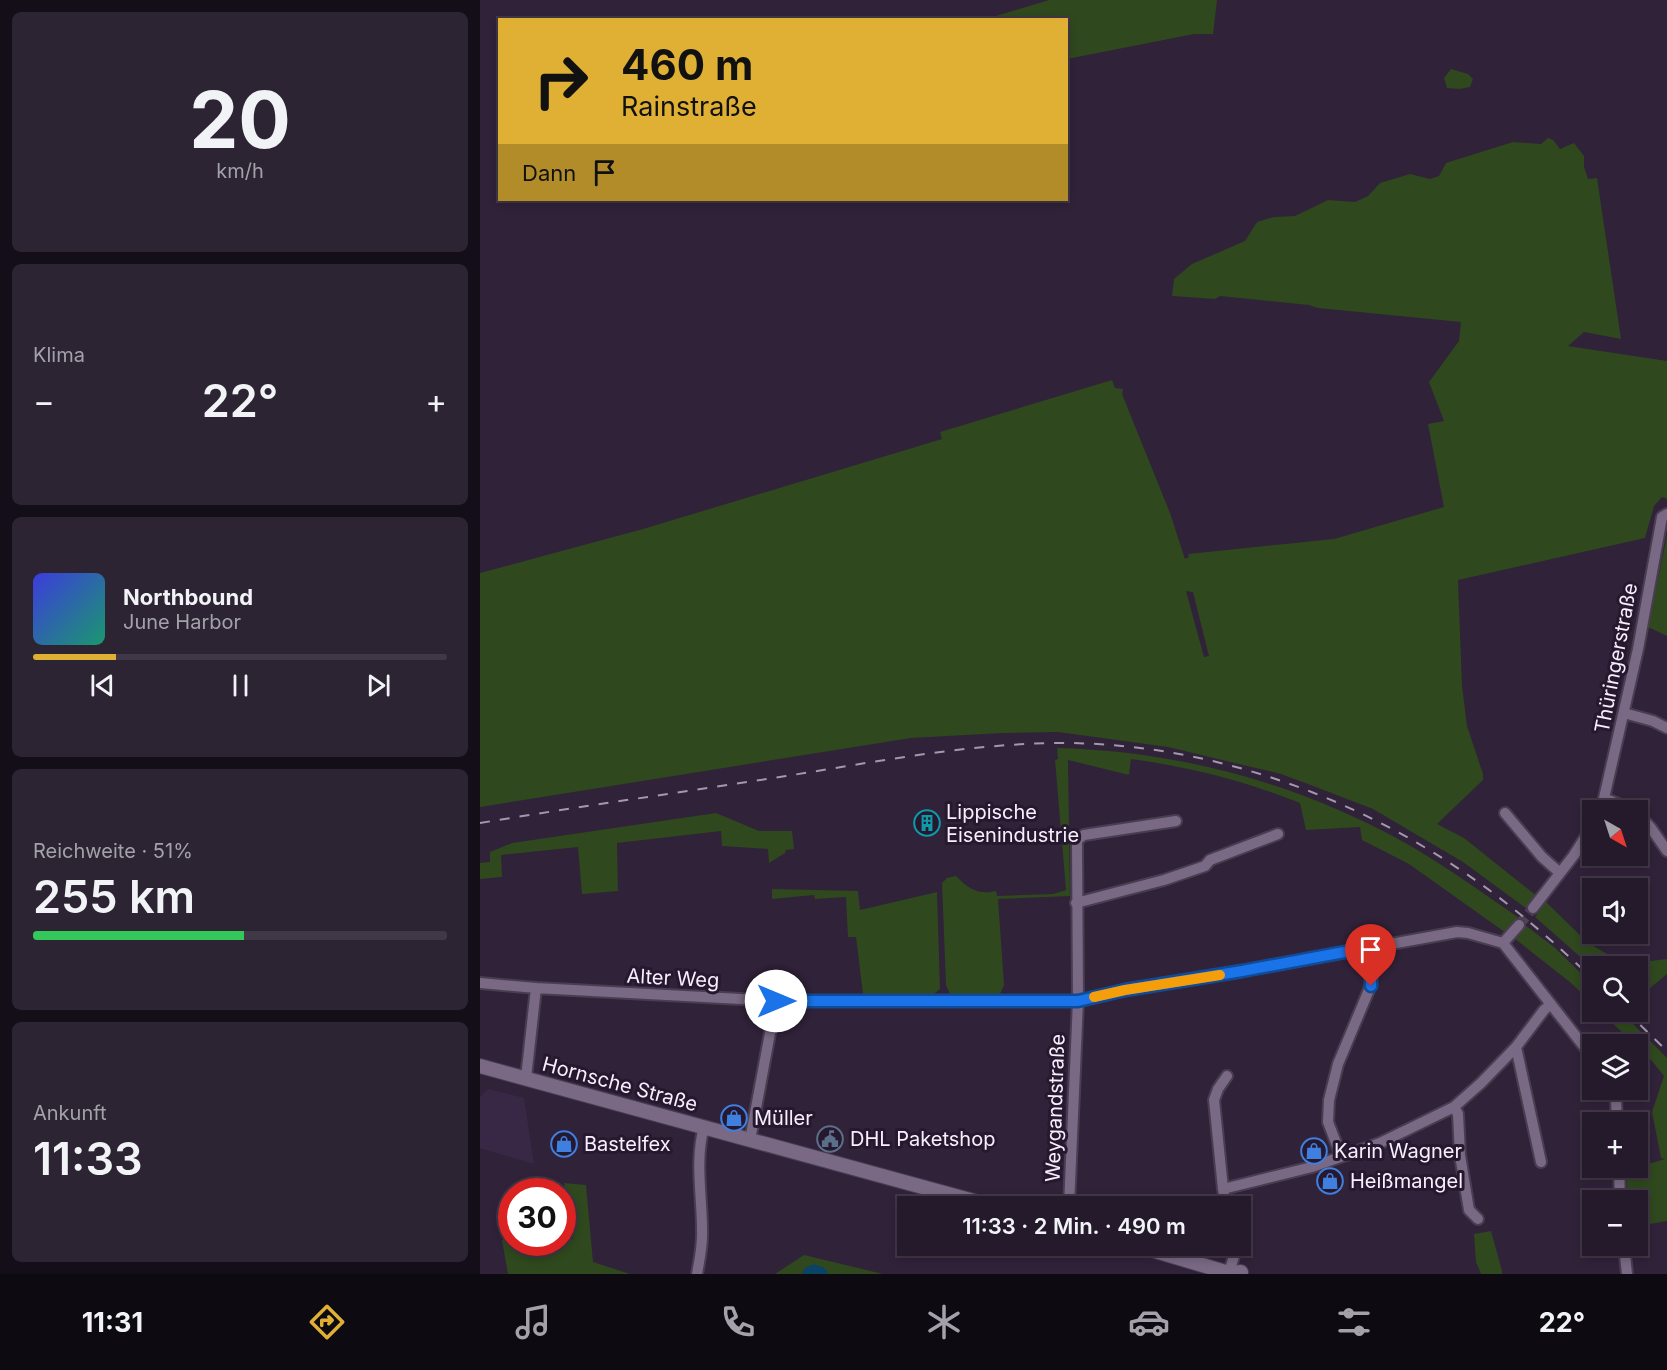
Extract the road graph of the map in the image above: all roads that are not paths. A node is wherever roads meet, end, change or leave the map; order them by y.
1 (1667, 514) edge
2 (1624, 713) junction
3 (1667, 728) edge
4 (1604, 798) joint
5 (1609, 800) edge
6 (1505, 813) dead end
7 (1176, 820) dead end
8 (1648, 825) edge
9 (1278, 834) dead end
10 (1582, 842) edge
11 (1667, 851) edge
12 (1560, 873) junction
13 (1076, 903) junction
14 (1533, 908) tunnel mouth
15 (1519, 925) tunnel mouth
16 (1503, 944) junction
17 (1371, 947) junction
18 (480, 983) edge
19 (536, 988) junction
20 (776, 1001) junction
21 (1078, 1001) junction
22 (1551, 1004) junction
23 (1582, 1044) edge
24 (1516, 1047) junction
25 (480, 1066) edge
26 (1227, 1076) dead end
27 (526, 1078) junction
28 (1454, 1107) junction
29 (704, 1127) junction
30 (750, 1140) junction
31 (1341, 1156) junction
32 (1541, 1162) dead end
33 (1223, 1189) junction
34 (955, 1196) edge
35 (1069, 1196) edge
36 (1224, 1196) edge
37 (1478, 1220) dead end
38 (1176, 1256) edge
39 (1234, 1256) edge
40 (1625, 1256) edge
41 (1237, 1271) edge
42 (697, 1274) edge
43 (1627, 1274) edge

1 - 2 street, Thüringerstraße
2 - 3 street
2 - 4 street, Thüringerstraße
4 - 5 street
6 - 12 street
7 - 13 street, Weygandstraße
8 - 11 street
9 - 13 street
10 - 12 street
12 - 14 street
13 - 21 street, Weygandstraße
15 - 16 street
16 - 17 street, Alter Weg
16 - 22 street
17 - 21 street, Alter Weg
17 - 31 street
18 - 19 street, Alter Weg
19 - 20 street, Alter Weg
19 - 27 street
20 - 21 street, Alter Weg
20 - 30 street
21 - 35 street, Weygandstraße
22 - 23 street
22 - 24 street
24 - 28 street
24 - 32 street
25 - 27 main road, Hornsche Straße
26 - 33 street
27 - 29 main road, Hornsche Straße
28 - 31 street
28 - 37 street
29 - 30 main road, Hornsche Straße
29 - 42 street
30 - 34 main road, Hornsche Straße
31 - 33 street
33 - 36 street
38 - 41 main road
39 - 41 street
40 - 43 street

